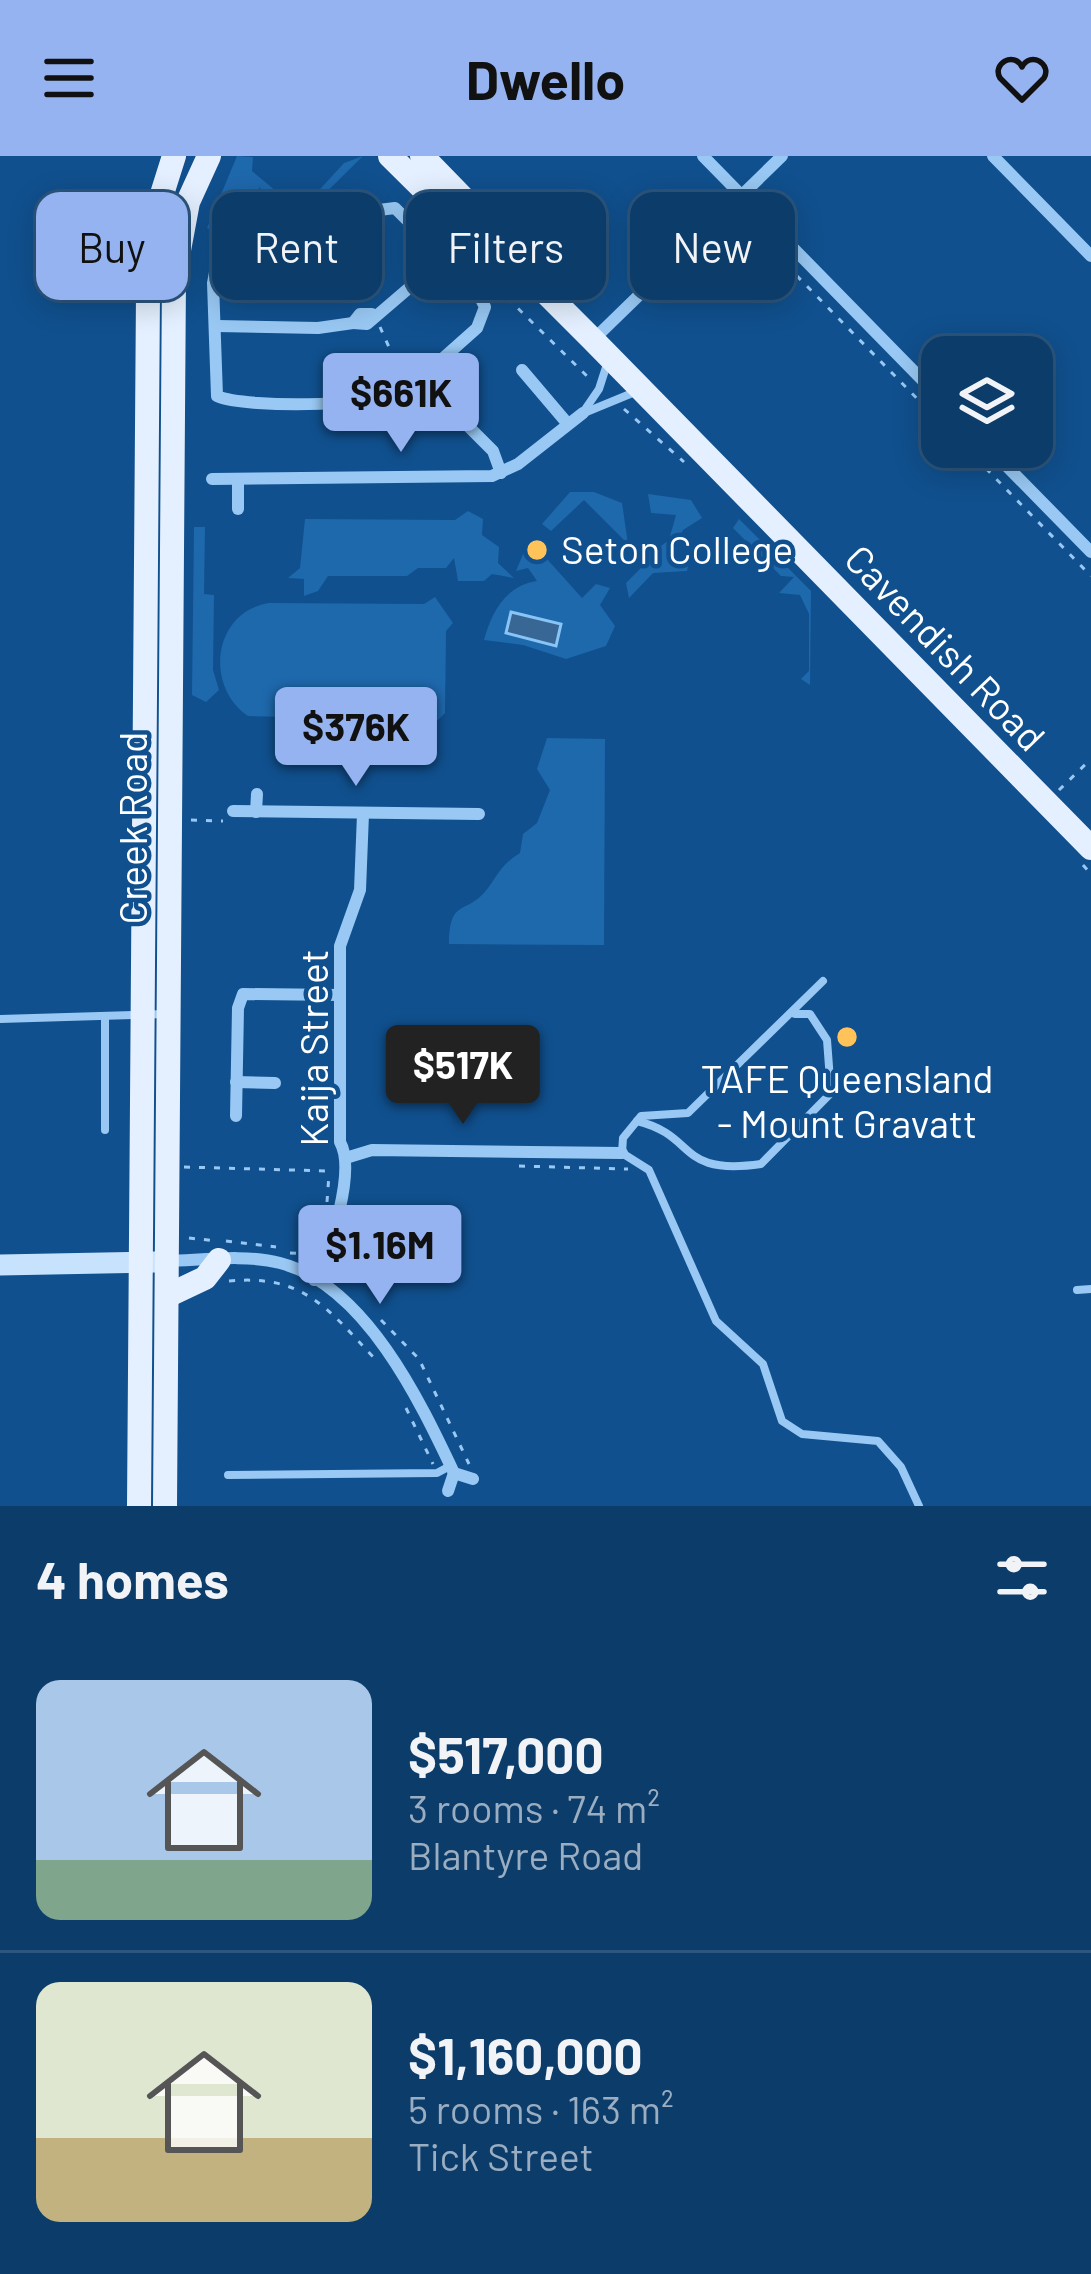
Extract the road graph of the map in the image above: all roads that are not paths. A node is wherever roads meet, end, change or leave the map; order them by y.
1 (174, 156) edge
2 (209, 156) edge
3 (390, 156) edge
4 (422, 156) edge
5 (703, 156) edge
6 (782, 156) edge
7 (994, 156) edge
8 (433, 192) edge
9 (450, 192) edge
10 (738, 192) edge
11 (746, 192) edge
12 (406, 217) edge
13 (795, 250) edge
14 (1091, 256) edge
15 (406, 286) edge
16 (483, 300) edge
17 (552, 300) edge
18 (646, 300) edge
19 (217, 326) junction
20 (601, 348) junction
21 (522, 370) dead end
22 (921, 379) edge
23 (643, 391) junction
24 (584, 413) junction
25 (466, 424) dead end
26 (567, 424) junction
27 (1009, 468) edge
28 (501, 473) junction
29 (212, 479) dead end
30 (238, 479) junction
31 (238, 508) dead end
32 (1091, 552) edge
33 (257, 794) dead end
34 (233, 812) road end
35 (256, 812) junction
36 (363, 814) junction
37 (478, 814) dead end
38 (1083, 853) edge
39 (823, 981) dead end
40 (340, 995) junction
41 (156, 1014) junction
42 (795, 1014) junction
43 (105, 1016) junction
44 (0, 1018) edge
45 (236, 1082) junction
46 (275, 1083) dead end
47 (236, 1117) dead end
48 (637, 1120) junction
49 (105, 1130) dead end
50 (622, 1153) junction
51 (349, 1157) junction
52 (219, 1260) junction
53 (167, 1261) junction
54 (140, 1262) junction
55 (0, 1265) edge
56 (314, 1280) junction
57 (1091, 1289) edge
58 (1077, 1290) dead end
59 (167, 1296) junction
60 (453, 1469) junction
61 (471, 1472) road end
62 (228, 1474) dead end
63 (448, 1491) dead end
64 (139, 1506) edge
65 (165, 1506) edge
66 (919, 1506) edge

1 - 41 main road, Creek Road
2 - 41 main road, Creek Road
3 - 8 main road, Cavendish Road
4 - 9 main road, Cavendish Road
5 - 10 street
6 - 11 street
7 - 14 street
12 - 19 street
13 - 22 street
15 - 19 street
16 - 19 street
17 - 20 main road, Cavendish Road
18 - 20 street
20 - 23 main road, Cavendish Road
20 - 24 lane
21 - 26 street
23 - 24 lane
23 - 38 main road, Cavendish Road
24 - 26 street
25 - 28 street
26 - 28 street
27 - 32 street
28 - 30 street
29 - 30 street
30 - 31 street
33 - 35 street
34 - 35 street
35 - 36 street
36 - 37 street
36 - 40 street, Kaija Street
39 - 42 lane
40 - 45 street
40 - 51 street, Kaija Street
41 - 43 lane
41 - 53 main road, Creek Road
41 - 54 main road, Creek Road
42 - 48 lane
42 - 48 lane
43 - 44 lane
43 - 49 lane
45 - 46 street
45 - 47 street
48 - 50 lane
50 - 51 street
50 - 66 lane
51 - 56 street, Kaija Street
52 - 53 street
52 - 56 street
52 - 59 main road
53 - 54 street
53 - 59 main road, Creek Road
54 - 55 street
54 - 64 main road, Creek Road
56 - 60 street
57 - 58 lane
59 - 65 main road, Creek Road
60 - 61 street
60 - 62 lane
60 - 63 street

